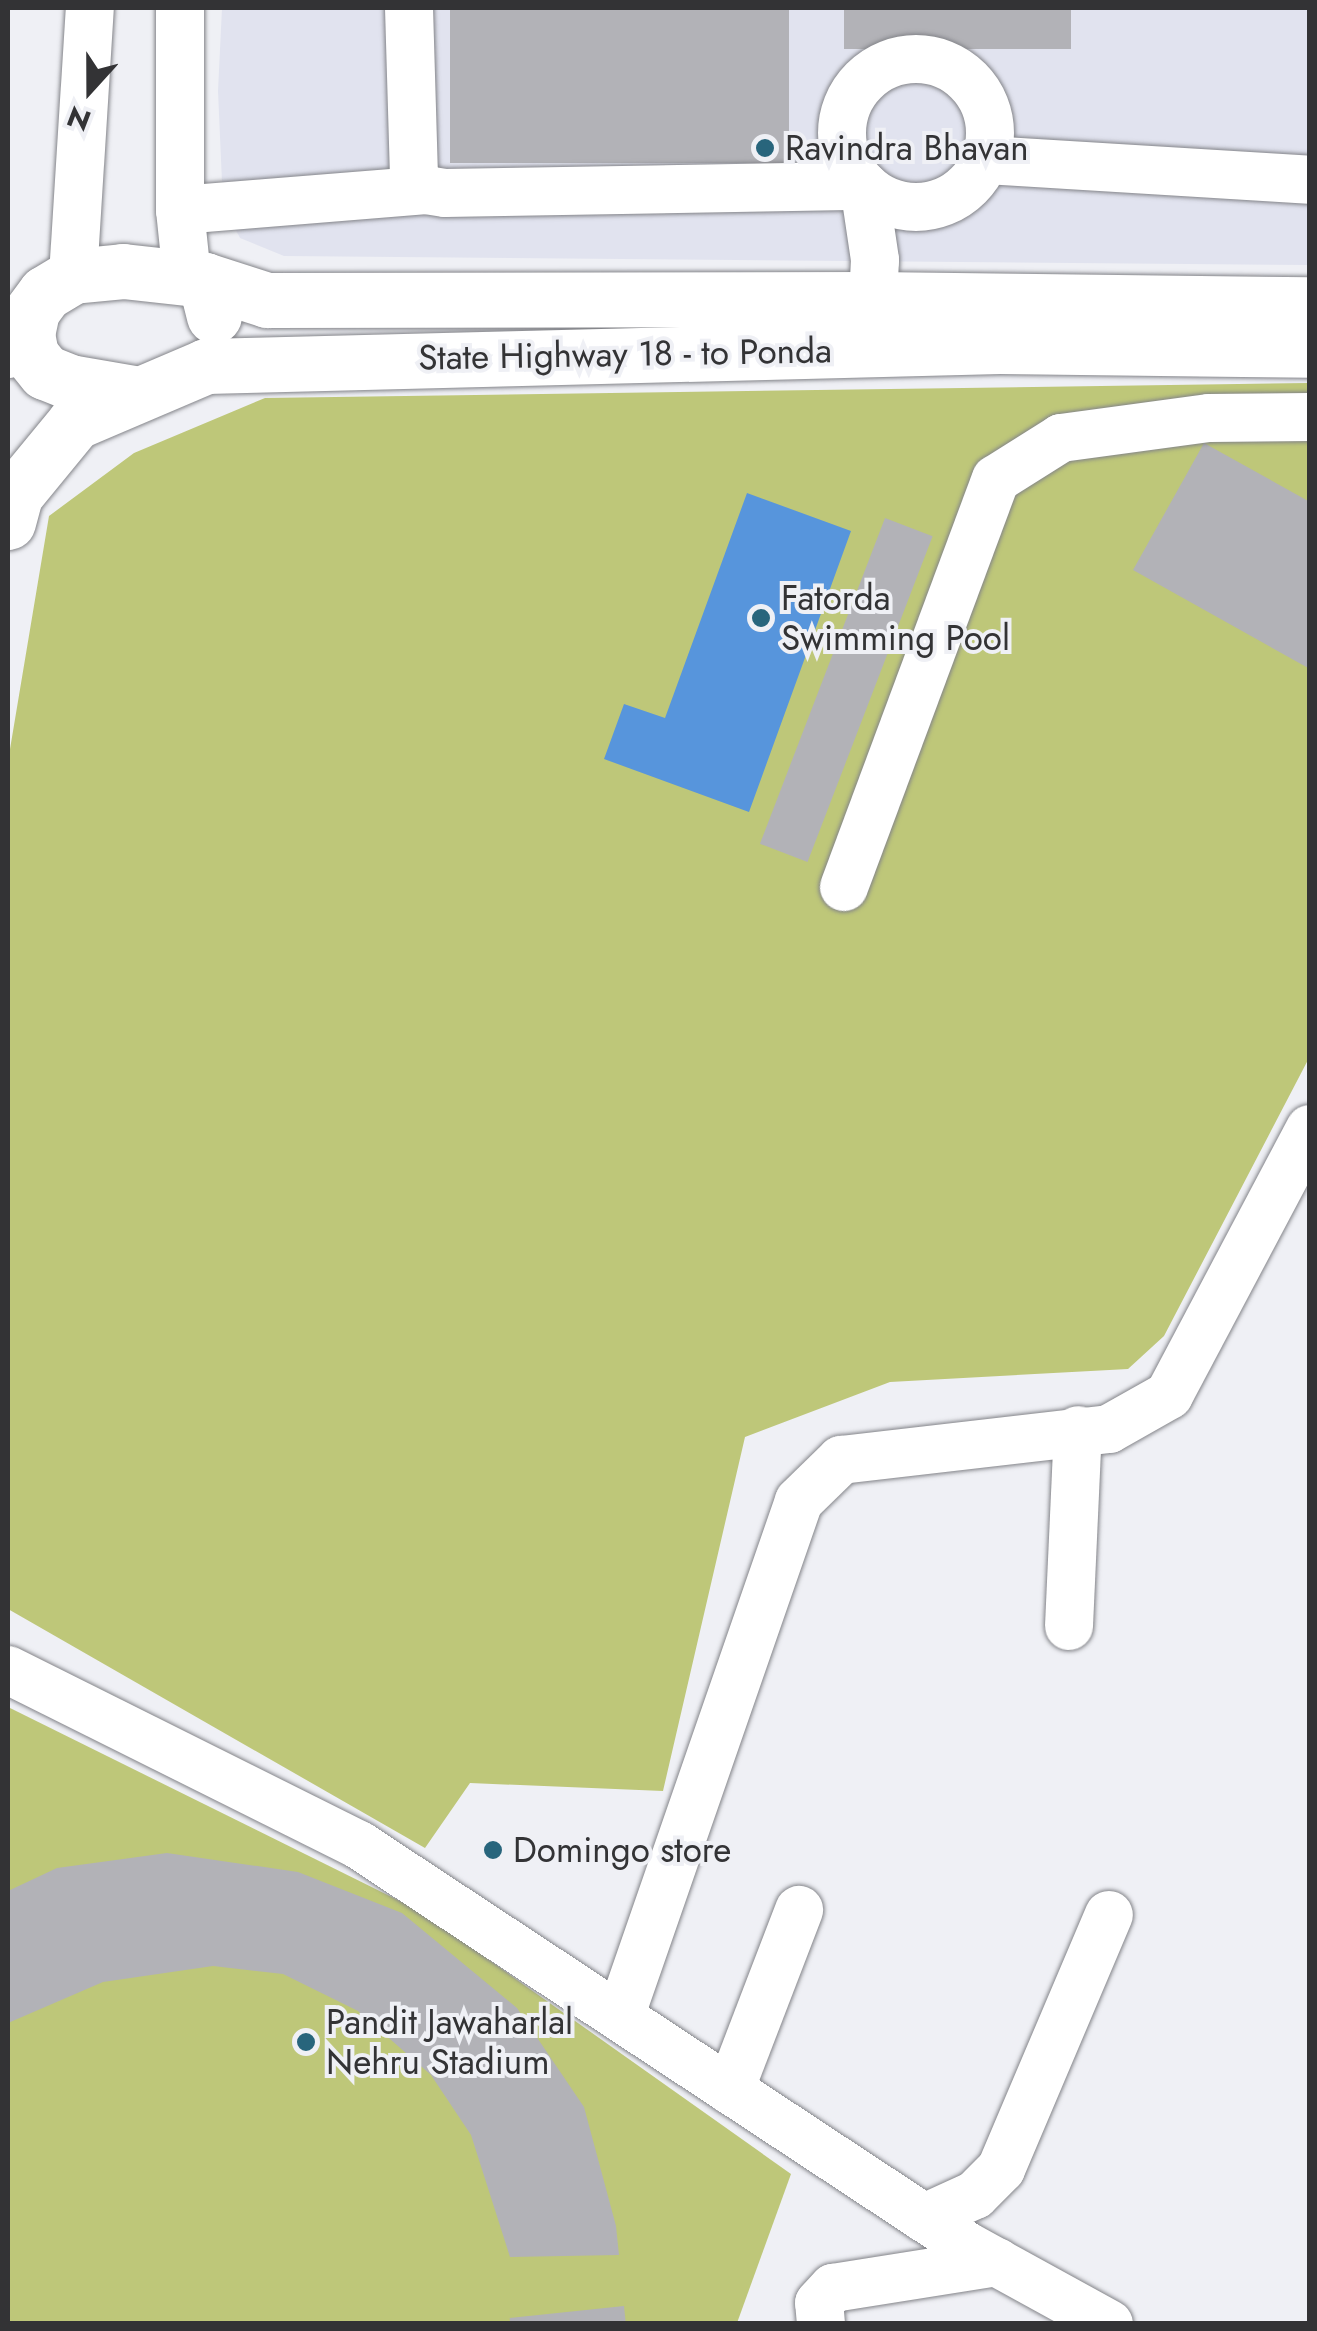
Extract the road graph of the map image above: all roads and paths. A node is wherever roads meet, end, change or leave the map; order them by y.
1 (90, 8) edge
2 (180, 8) edge
3 (408, 8) edge
4 (986, 160) junction
5 (1310, 180) edge
6 (864, 186) junction
7 (426, 190) junction
8 (180, 210) junction
9 (73, 276) junction
10 (196, 278) junction
11 (873, 299) junction
12 (1310, 304) edge
13 (20, 330) edge
14 (1310, 350) edge
15 (206, 366) junction
16 (134, 393) junction
17 (1310, 417) edge
18 (8, 522) edge
19 (844, 887) dead end
20 (1310, 1128) edge
21 (1078, 1430) junction
22 (1069, 1626) dead end
23 (8, 1670) edge
24 (799, 1910) dead end
25 (1109, 1914) dead end
26 (620, 2017) junction
27 (730, 2090) junction
28 (924, 2218) junction
29 (997, 2262) junction
30 (821, 2324) edge
31 (1109, 2324) edge

1 - 9 street
2 - 8 street
3 - 7 street
4 - 5 street
4 - 6 street
4 - 6 street
6 - 7 street
6 - 11 street
7 - 8 street
8 - 10 street
9 - 10 main road
9 - 13 main road
10 - 11 main road, State Highway 18 - to Ponda
10 - 15 main road
11 - 12 main road, State Highway 18 - to Ponda
13 - 16 main road
14 - 15 main road, State Highway 18 - to Ponda
15 - 16 main road, State Highway 18 - to Ponda
16 - 18 main road, State Highway 18 - to Ponda
17 - 19 street
20 - 21 street
21 - 22 street
21 - 26 street
23 - 26 street
24 - 27 street
25 - 28 street
26 - 27 street
27 - 28 street
28 - 29 street
29 - 30 street
29 - 31 street

